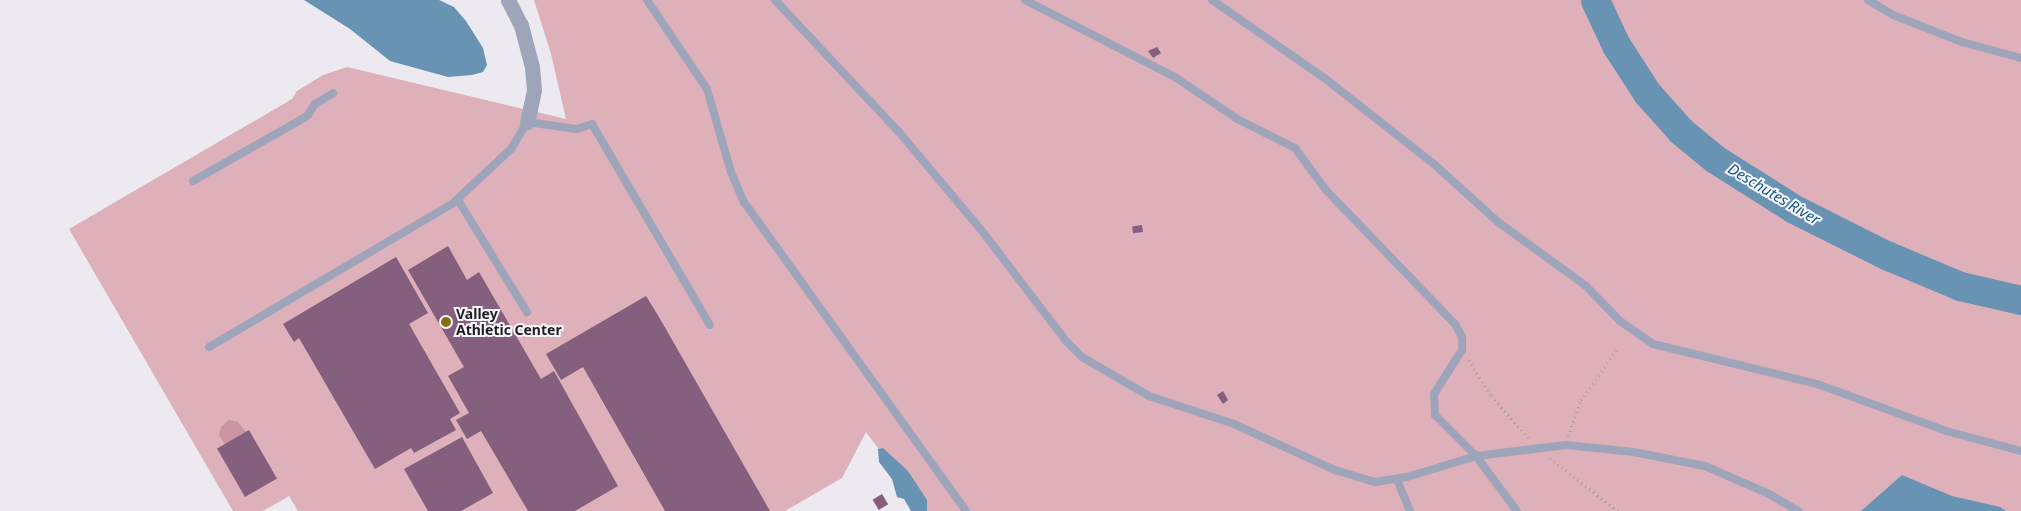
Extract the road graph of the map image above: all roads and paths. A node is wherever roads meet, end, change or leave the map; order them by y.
1 (508, 0) edge
2 (647, 0) edge
3 (775, 0) edge
4 (1025, 0) edge
5 (1212, 0) edge
6 (1868, 0) edge
7 (2021, 58) edge
8 (333, 93) dead end
9 (527, 122) junction
10 (193, 181) dead end
11 (458, 200) junction
12 (527, 312) dead end
13 (710, 325) dead end
14 (1462, 343) junction
15 (209, 347) dead end
16 (1618, 348) dead end
17 (1537, 446) junction
18 (1566, 446) junction
19 (2021, 451) edge
20 (1476, 456) junction
21 (1397, 480) junction
22 (966, 511) edge
23 (1410, 511) edge
24 (1517, 511) edge
25 (1618, 511) edge
26 (1798, 511) edge

1 - 9 street
2 - 22 lane
3 - 21 lane
4 - 14 lane
5 - 19 lane
6 - 7 lane
8 - 10 lane
9 - 11 lane
9 - 13 lane
11 - 12 lane
11 - 15 lane
14 - 17 path
14 - 20 lane
16 - 18 path
17 - 18 lane
17 - 20 lane
17 - 25 path
18 - 26 lane
20 - 21 lane
20 - 24 lane
21 - 23 lane

